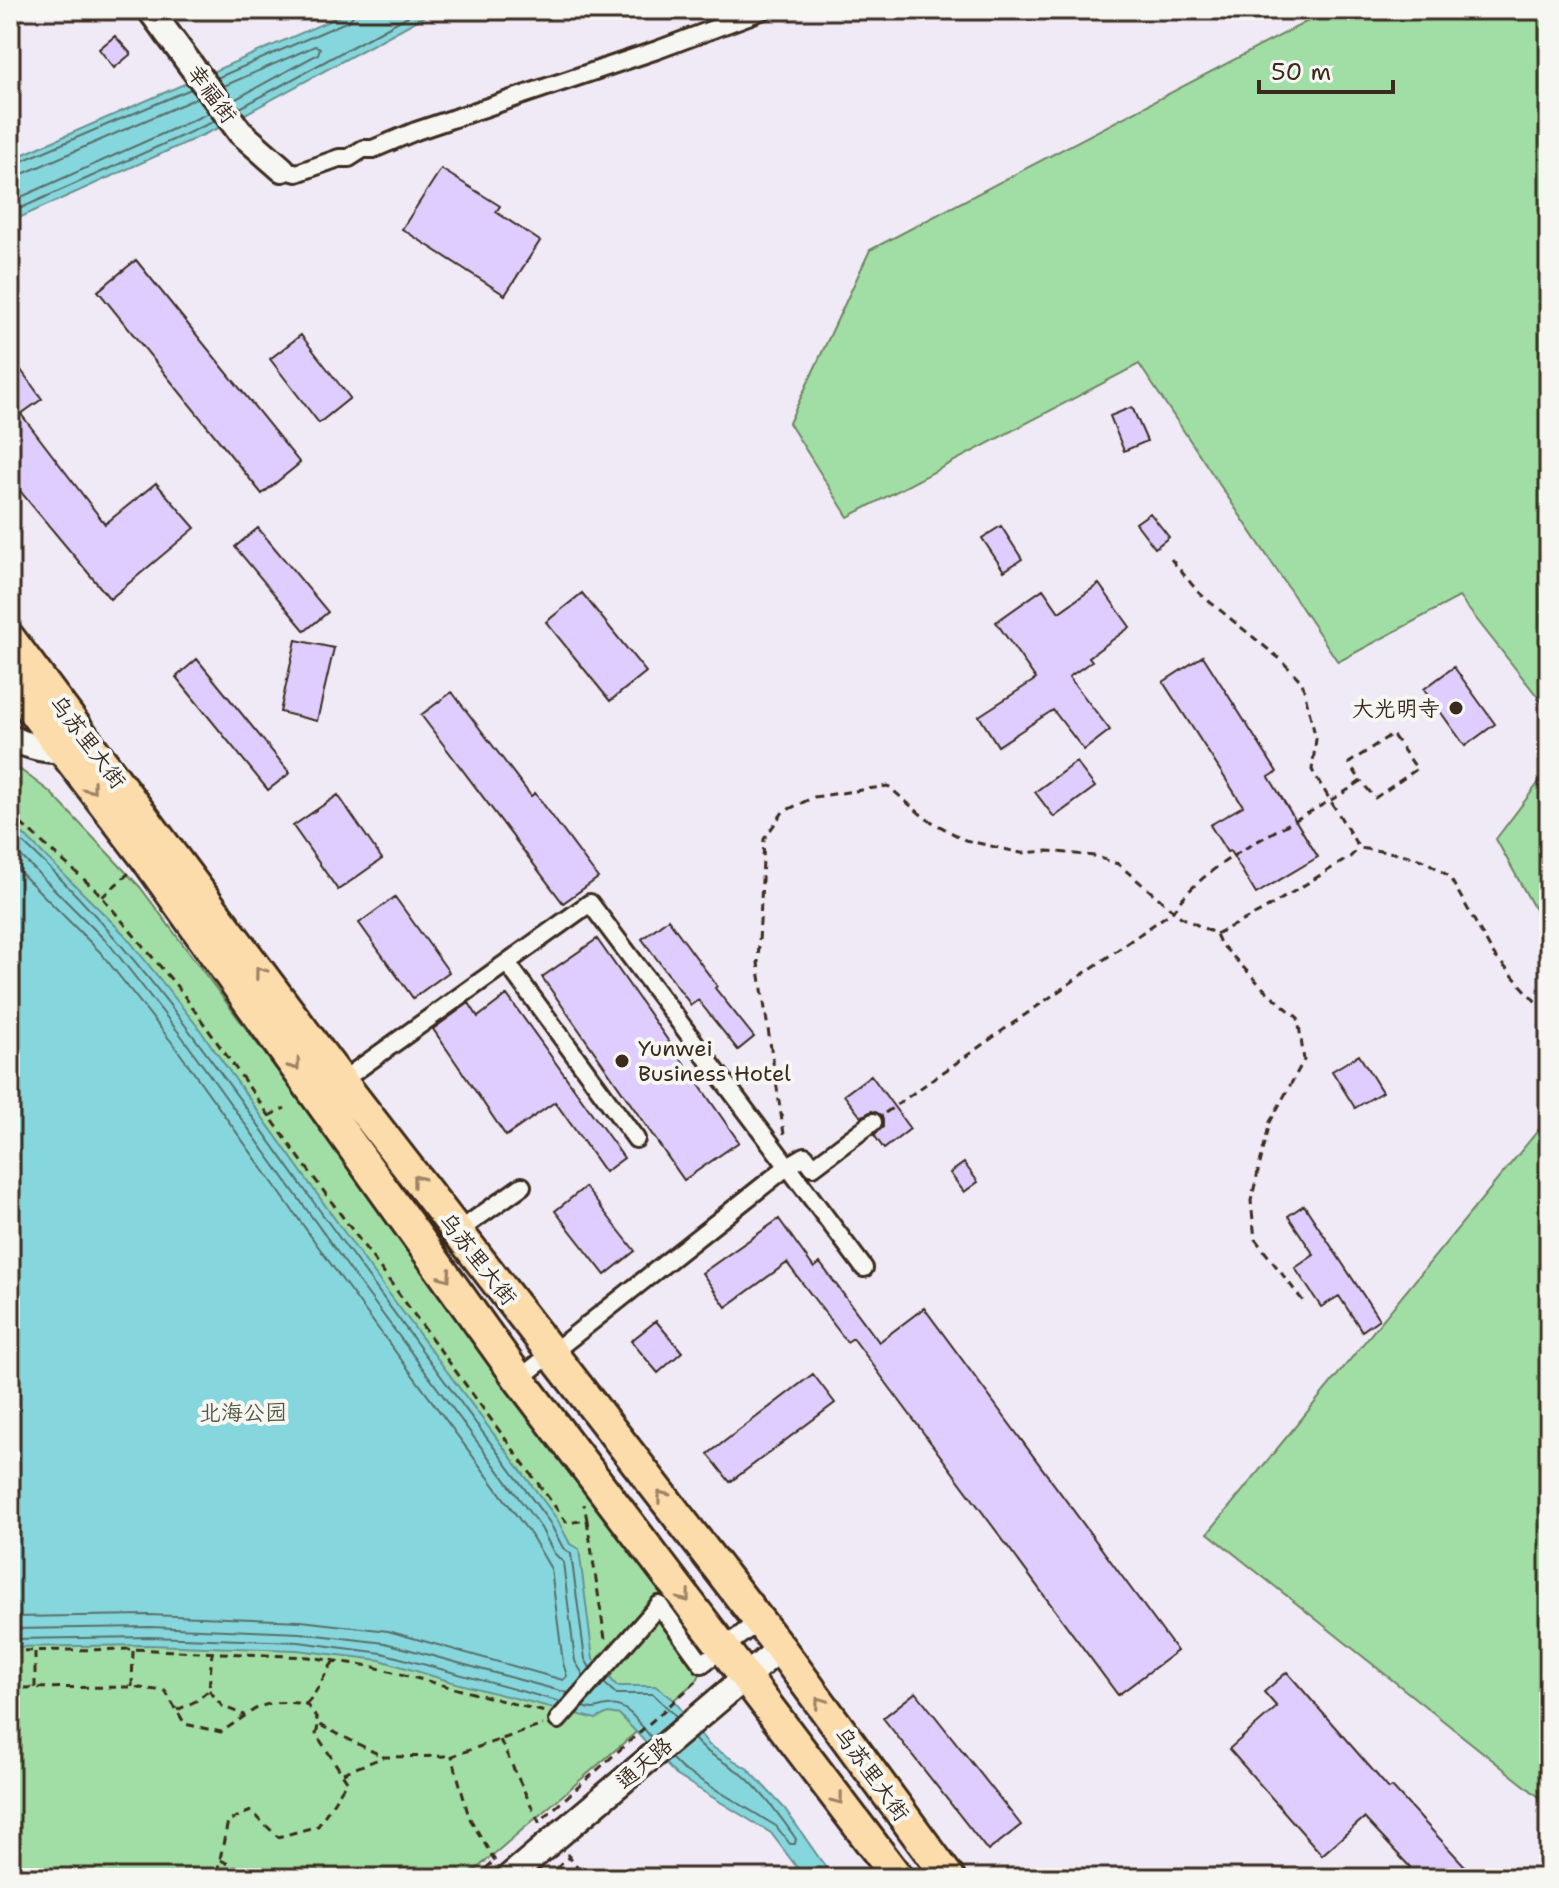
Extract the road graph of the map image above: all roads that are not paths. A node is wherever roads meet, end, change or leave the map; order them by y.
1 (150, 10) edge
2 (764, 10) edge
3 (282, 169) joint
4 (10, 639) edge
5 (10, 681) edge
6 (10, 737) edge
7 (76, 748) junction
8 (507, 963) junction
9 (330, 1090) junction
10 (873, 1122) road end
11 (636, 1139) dead end
12 (788, 1166) junction
13 (522, 1186) dead end
14 (457, 1232) junction
15 (864, 1268) dead end
16 (550, 1353) junction
17 (519, 1379) junction
18 (759, 1621) junction
19 (780, 1648) junction
20 (714, 1660) junction
21 (745, 1677) junction
22 (558, 1720) road end
23 (501, 1870) edge
24 (898, 1878) edge
25 (949, 1878) edge

1 - 3 main road, 幸福街
2 - 3 street
4 - 7 highway, 乌苏里大街
5 - 7 highway, 乌苏里大街
6 - 7 main road
9 -> 7 highway, 乌苏里大街
7 -> 9 highway, 乌苏里大街
8 - 9 street
8 - 11 street
8 - 12 street
14 -> 9 highway, 乌苏里大街
9 -> 17 highway, 乌苏里大街
10 - 12 street
12 - 15 street
12 - 16 street
13 - 14 street
14 - 16 highway, 乌苏里大街
16 - 17 street
18 -> 16 highway, 乌苏里大街
17 -> 20 highway, 乌苏里大街
18 - 19 highway, 乌苏里大街
18 - 20 street
19 - 21 main road, 通天路
25 -> 19 highway, 乌苏里大街
20 - 21 highway, 乌苏里大街
20 - 22 street
21 - 23 main road, 通天路
21 -> 24 highway, 乌苏里大街

